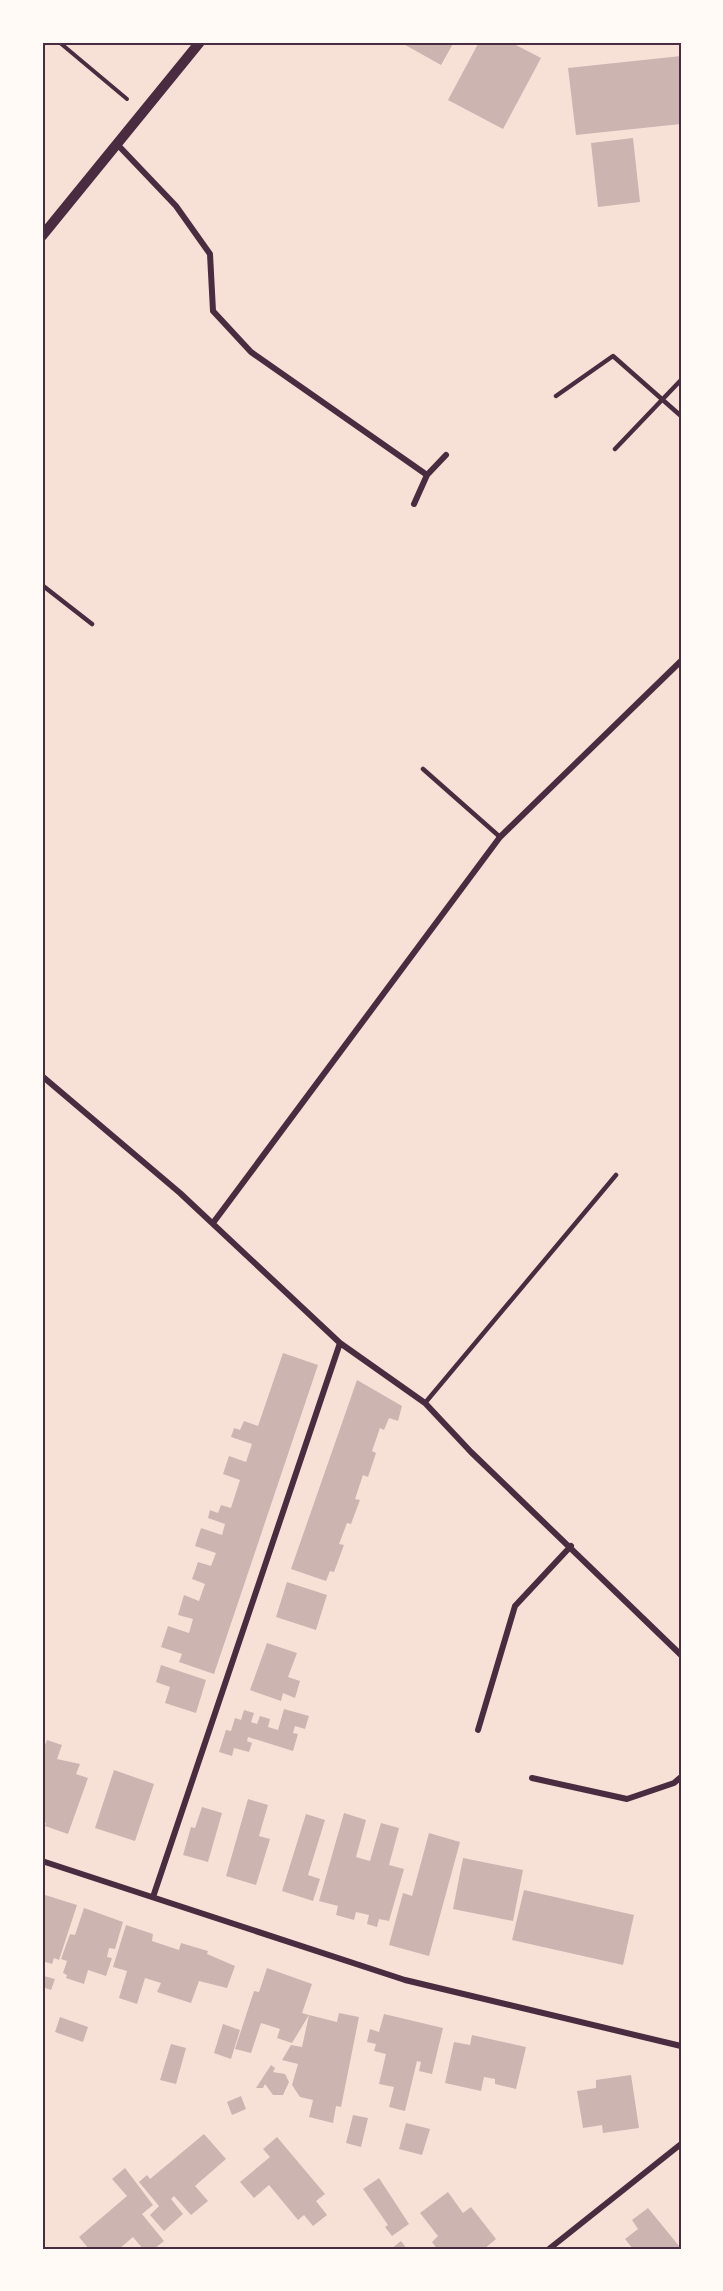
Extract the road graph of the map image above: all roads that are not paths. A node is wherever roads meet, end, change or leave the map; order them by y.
1 (200, 42) edge
2 (116, 143) junction
3 (42, 236) edge
4 (681, 380) edge
5 (556, 396) dead end
6 (664, 400) junction
7 (681, 416) edge
8 (615, 449) dead end
9 (446, 455) dead end
10 (427, 475) junction
11 (414, 504) dead end
12 (42, 585) edge
13 (92, 624) dead end
14 (681, 661) edge
15 (423, 769) dead end
16 (500, 837) junction
17 (42, 1076) edge
18 (616, 1175) dead end
19 (213, 1223) junction
20 (340, 1343) junction
21 (425, 1403) junction
22 (571, 1546) junction
23 (681, 1655) edge
24 (478, 1730) dead end
25 (681, 1777) edge
26 (532, 1778) dead end
27 (42, 1861) edge
28 (153, 1897) junction
29 (681, 2046) edge
30 (681, 2144) edge
31 (549, 2249) edge

1 - 2 street
2 - 3 street
2 - 10 street
4 - 6 lane
5 - 6 lane
6 - 7 lane
6 - 8 lane
9 - 10 street
10 - 11 street
12 - 13 lane
14 - 16 street
15 - 16 lane
16 - 19 street
17 - 19 street
18 - 21 lane
19 - 20 street
20 - 21 street
20 - 28 street
21 - 22 street
22 - 23 street
22 - 24 street
25 - 26 street
27 - 28 street
28 - 29 street
30 - 31 street

